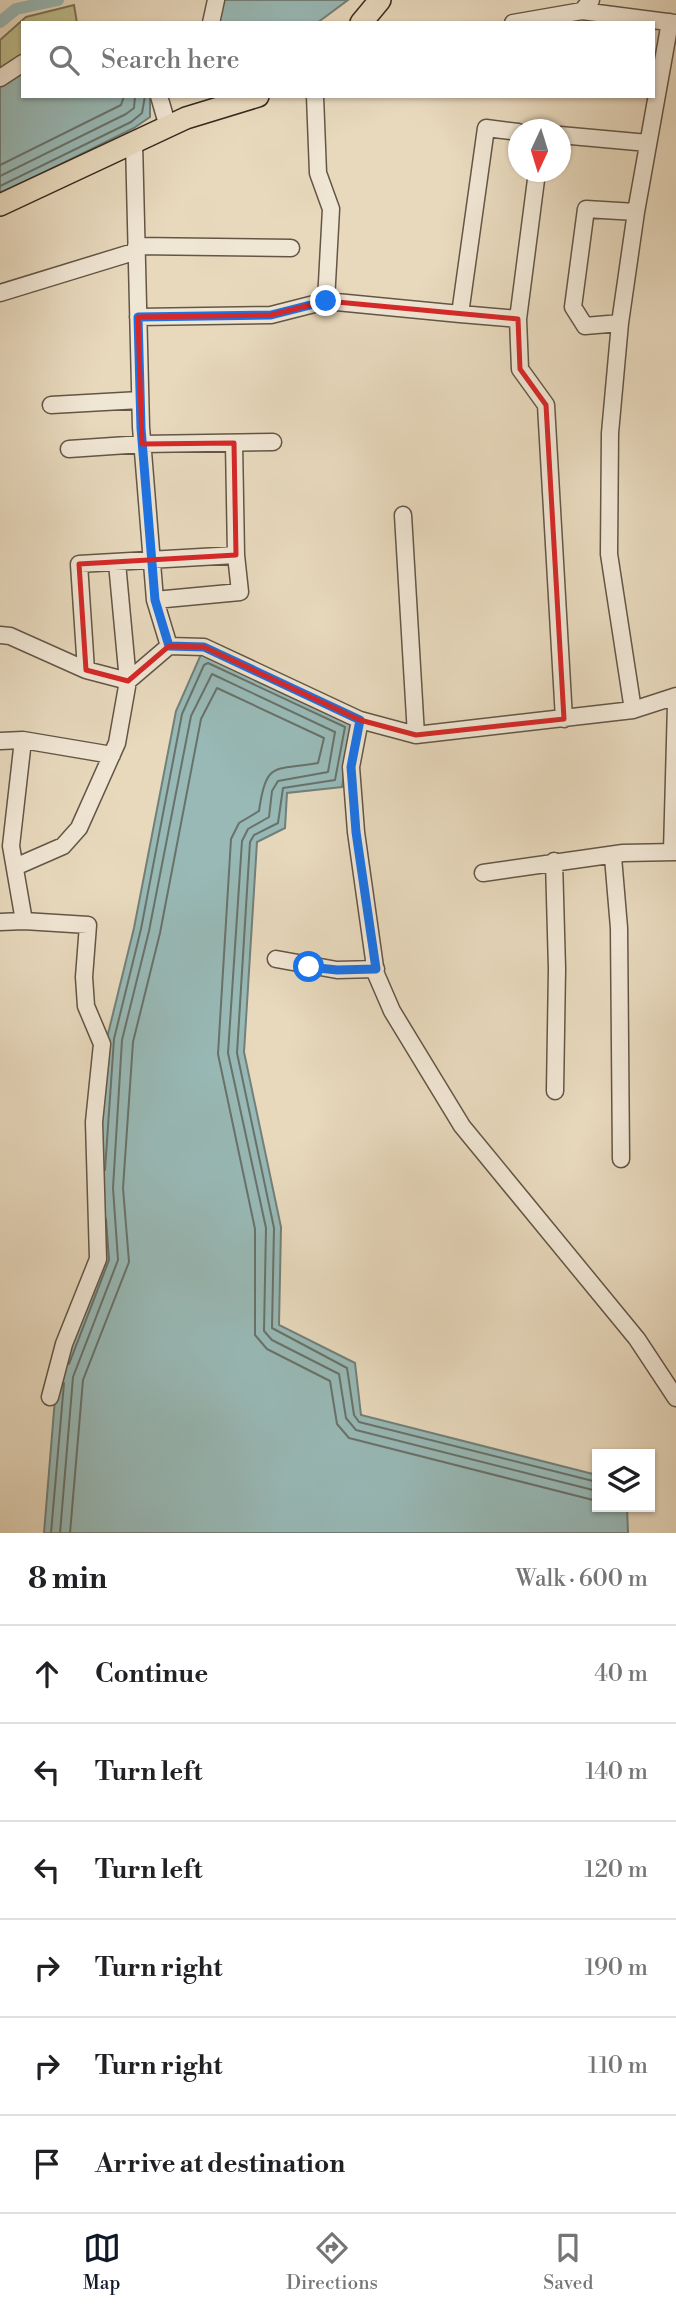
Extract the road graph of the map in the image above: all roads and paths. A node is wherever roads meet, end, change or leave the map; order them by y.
1 (216, 0) edge
2 (380, 0) edge
3 (587, 6) edge
4 (211, 21) edge
5 (362, 21) edge
6 (522, 21) edge
7 (673, 23) edge
8 (21, 64) edge
9 (0, 78) edge
10 (251, 98) edge
11 (315, 98) edge
12 (160, 99) edge
13 (168, 127) junction
14 (508, 131) edge
15 (571, 136) edge
16 (134, 142) junction
17 (648, 144) junction
18 (536, 182) edge
19 (0, 205) edge
20 (636, 212) junction
21 (136, 248) junction
22 (291, 248) dead end
23 (0, 293) edge
24 (326, 301) junction
25 (460, 314) junction
26 (138, 317) junction
27 (518, 319) junction
28 (620, 323) junction
29 (140, 400) junction
30 (51, 405) dead end
31 (274, 442) dead end
32 (234, 443) junction
33 (142, 444) junction
34 (69, 449) dead end
35 (403, 515) dead end
36 (236, 555) junction
37 (152, 561) junction
38 (117, 563) junction
39 (155, 600) junction
40 (0, 635) edge
41 (169, 646) junction
42 (86, 670) junction
43 (128, 681) junction
44 (676, 696) edge
45 (676, 704) edge
46 (632, 710) junction
47 (564, 719) junction
48 (360, 720) junction
49 (416, 735) junction
50 (23, 740) junction
51 (0, 741) edge
52 (111, 755) junction
53 (674, 852) edge
54 (613, 857) junction
55 (554, 861) junction
56 (15, 867) junction
57 (483, 873) dead end
58 (23, 921) junction
59 (0, 922) edge
60 (276, 959) dead end
61 (376, 969) junction
62 (555, 1091) dead end
63 (621, 1159) dead end
64 (50, 1397) dead end
65 (676, 1398) edge

1 - 4 street
2 - 5 main road
3 - 6 street
3 - 7 street
7 - 17 street
8 - 9 street
10 - 13 main road
11 - 24 street
12 - 13 street
13 - 16 main road
14 - 25 street
15 - 17 street
16 - 19 main road
16 - 21 street
17 - 20 street
18 - 27 street
20 - 28 street
20 - 28 street
21 - 22 street
21 - 23 street
21 - 26 street
24 - 25 street
24 - 26 street
25 - 27 street
26 - 29 street
27 - 47 street
28 - 46 street
29 - 30 street
29 - 33 street
31 - 32 street
32 - 33 street
32 - 36 street
33 - 34 street
33 - 37 street
35 - 49 street
36 - 37 street
36 - 39 street
37 - 38 street
37 - 39 street
38 - 42 street
38 - 43 street
39 - 41 street
40 - 42 street
41 - 43 street
41 - 48 street
42 - 43 street
43 - 52 street
44 - 46 street
45 - 53 street
46 - 47 street
47 - 49 street
48 - 49 street
48 - 61 street
50 - 51 street
50 - 52 street
50 - 56 street
52 - 56 street
53 - 54 street
54 - 55 street
54 - 63 street
55 - 57 street
55 - 62 street
56 - 58 street
58 - 59 street
58 - 64 street
60 - 61 street
61 - 65 street

